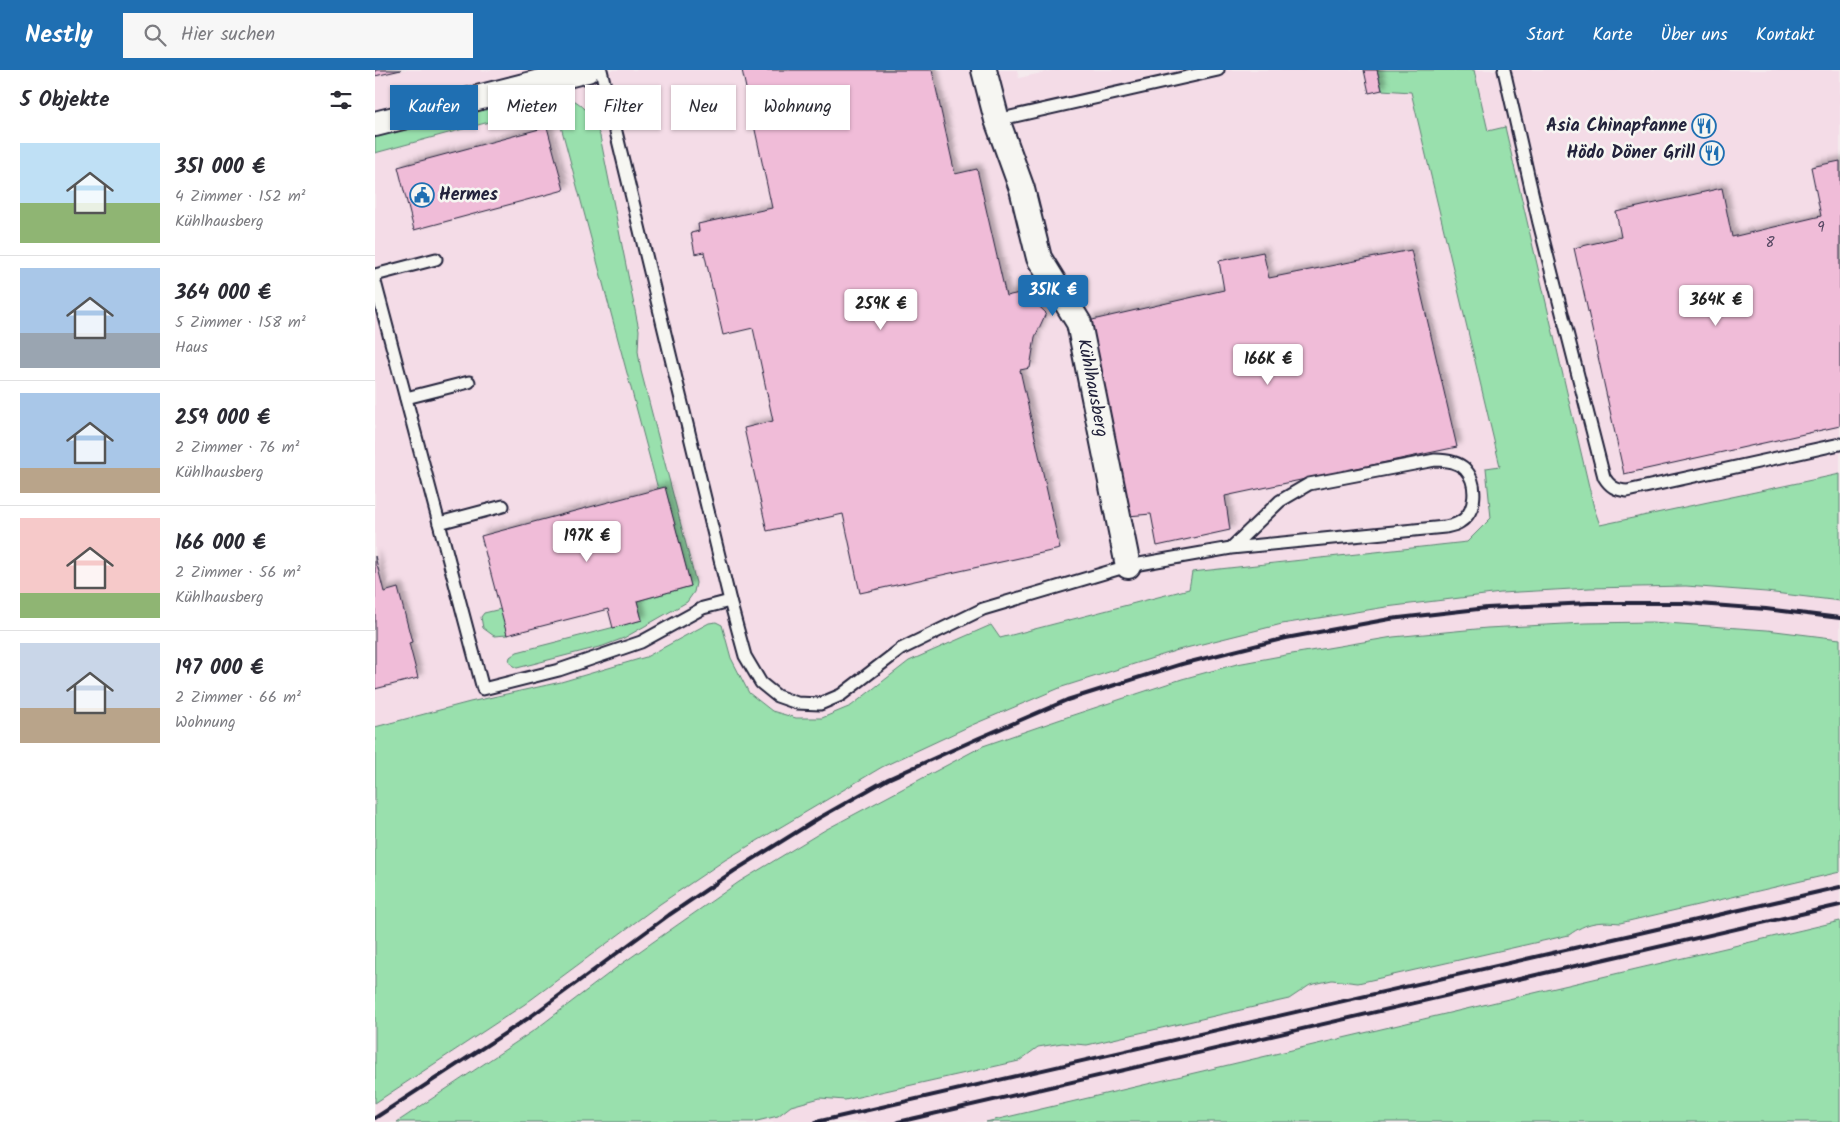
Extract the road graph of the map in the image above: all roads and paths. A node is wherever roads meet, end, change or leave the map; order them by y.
1 (587, 70) edge
2 (601, 70) edge
3 (984, 70) edge
4 (1218, 70) edge
5 (1504, 70) edge
6 (997, 120) junction
7 (375, 124) edge
8 (436, 259) dead end
9 (375, 275) edge
10 (375, 282) edge
11 (380, 323) edge
12 (469, 382) dead end
13 (406, 398) junction
14 (1840, 444) edge
15 (503, 506) dead end
16 (439, 522) junction
17 (1231, 548) junction
18 (1128, 566) junction
19 (730, 602) junction

1 - 7 street
2 - 19 lane
3 - 6 street, Kühlhausberg
4 - 6 lane
5 - 14 lane
6 - 18 street, Kühlhausberg
8 - 9 lane
10 - 11 lane
11 - 13 lane
12 - 13 lane
13 - 16 lane
15 - 16 lane
16 - 19 lane
17 - 17 lane
17 - 18 lane
18 - 19 lane

